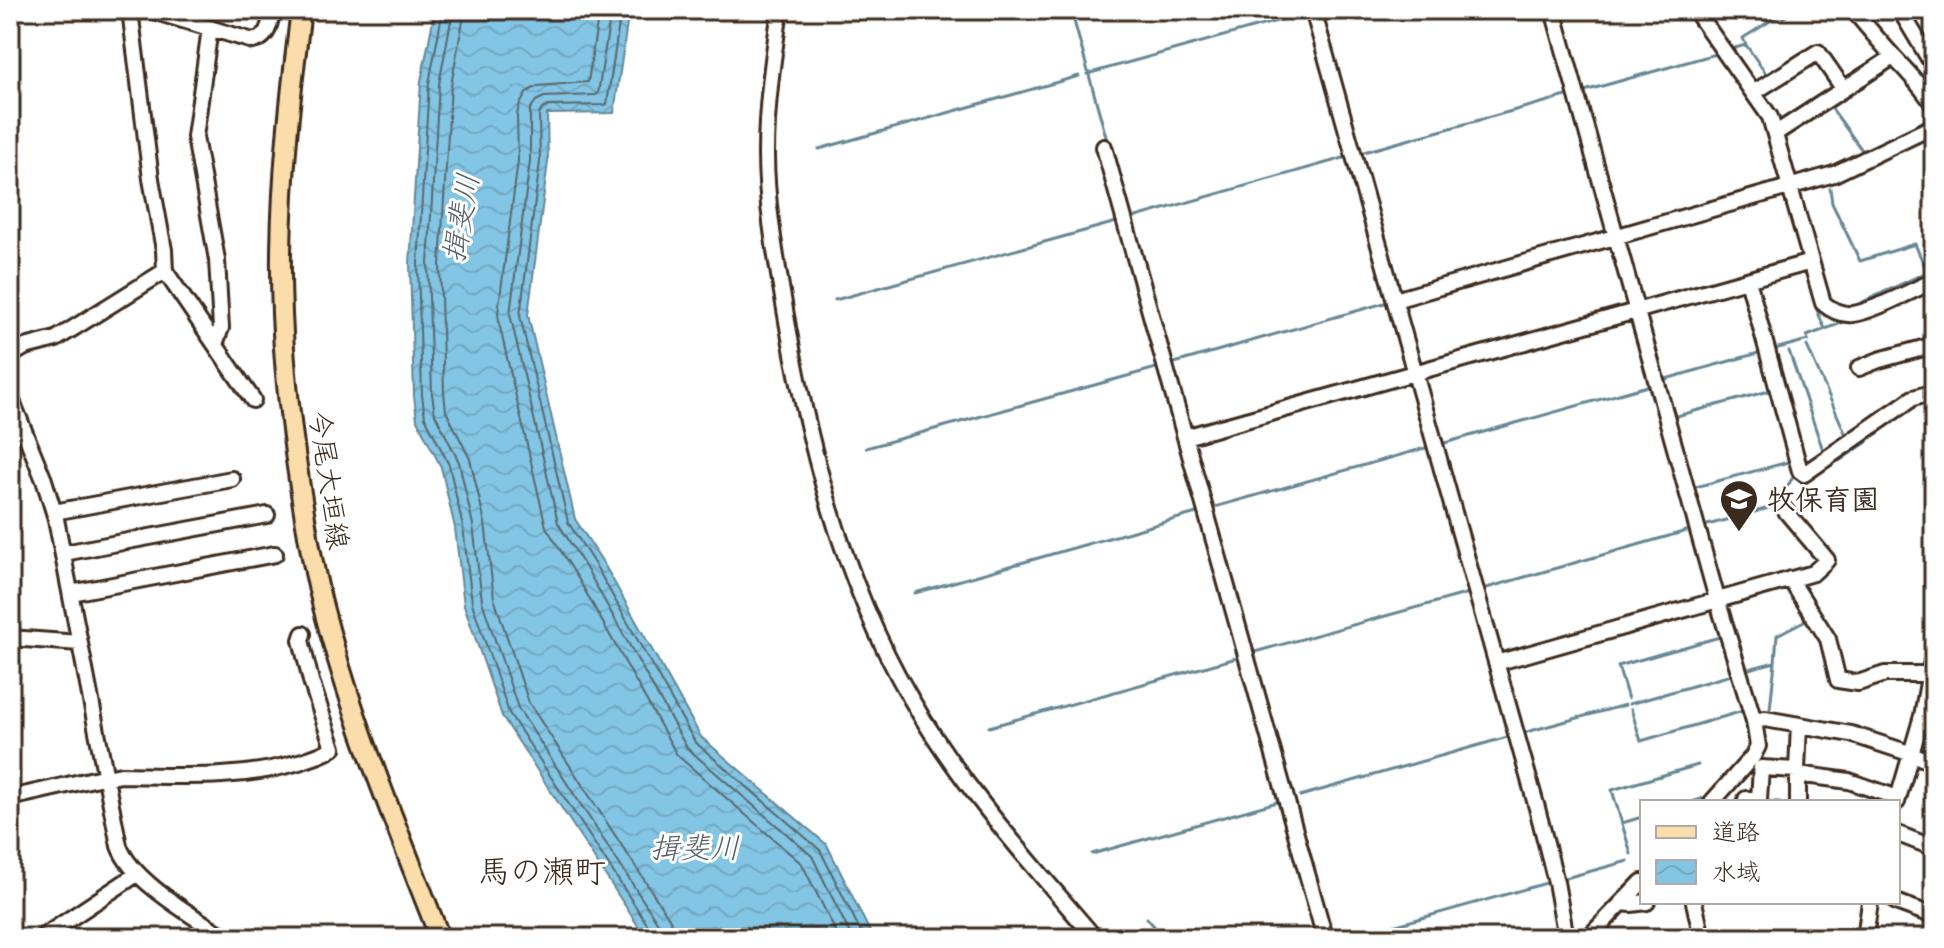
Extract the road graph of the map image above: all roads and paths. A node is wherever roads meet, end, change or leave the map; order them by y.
1 (130, 10) edge
2 (149, 10) edge
3 (273, 10) edge
4 (301, 10) edge
5 (780, 10) edge
6 (1313, 10) edge
7 (1553, 10) edge
8 (1695, 10) edge
9 (1853, 10) edge
10 (1900, 10) edge
11 (210, 28) junction
12 (1893, 57) junction
13 (1934, 67) edge
14 (1843, 88) junction
15 (1753, 93) junction
16 (1934, 106) edge
17 (1934, 126) edge
18 (1776, 133) junction
19 (1104, 147) dead end
20 (1790, 188) junction
21 (1617, 237) junction
22 (1811, 262) junction
23 (165, 271) junction
24 (1748, 280) junction
25 (1934, 283) edge
26 (1395, 300) junction
27 (1638, 310) junction
28 (215, 344) junction
29 (1934, 345) edge
30 (10, 356) edge
31 (1859, 368) dead end
32 (1415, 373) junction
33 (1934, 392) edge
34 (10, 396) edge
35 (253, 400) dead end
36 (1185, 437) junction
37 (232, 479) dead end
38 (1778, 502) dead end
39 (54, 512) junction
40 (267, 515) dead end
41 (64, 553) junction
42 (275, 554) dead end
43 (1790, 579) junction
44 (71, 593) junction
45 (1717, 599) junction
46 (303, 634) dead end
47 (10, 638) edge
48 (80, 643) junction
49 (1934, 649) edge
50 (1496, 663) junction
51 (1931, 674) junction
52 (1754, 721) junction
53 (1799, 725) junction
54 (1912, 754) junction
55 (1934, 763) edge
56 (1798, 772) junction
57 (106, 778) junction
58 (10, 798) edge
59 (1714, 800) edge
60 (1746, 800) edge
61 (1798, 800) edge
62 (1898, 800) edge
63 (1900, 835) edge
64 (1934, 848) edge
65 (137, 874) junction
66 (1640, 884) edge
67 (1623, 903) junction
68 (1640, 903) edge
69 (1900, 903) edge
70 (1694, 904) edge
71 (1870, 904) edge
72 (1934, 916) edge
73 (1092, 934) edge
74 (41, 938) edge
75 (226, 938) edge
76 (440, 938) edge
77 (1104, 938) edge
78 (1325, 938) edge
79 (1566, 938) edge
80 (1588, 938) edge
81 (1702, 938) edge
82 (1865, 938) edge

1 - 23 street
2 - 11 street
3 - 11 street
4 - 76 main road, 今尾大垣線
5 - 73 street
6 - 26 street
7 - 21 street
8 - 15 street
9 - 12 street
10 - 13 street
11 - 28 street
12 - 14 street
12 - 16 street
14 - 15 street
14 - 18 street
15 - 18 street
17 - 20 street
18 - 20 street
19 - 36 street
20 - 21 street
20 - 22 street
21 - 26 street
21 - 27 street
22 - 24 street
22 - 25 street
23 - 28 street
23 - 30 street
24 - 27 street
24 - 33 street
26 - 32 street
27 - 32 street
27 - 45 street
28 - 35 street
29 - 31 street
32 - 36 street
32 - 50 street
34 - 39 street
36 - 78 street
37 - 39 street
38 - 43 street
39 - 41 street
40 - 41 street
41 - 44 street
42 - 44 street
43 - 45 street
43 - 51 street
44 - 48 street
45 - 50 street
45 - 52 street
46 - 57 street
47 - 48 street
48 - 57 street
49 - 51 street
50 - 79 street
51 - 54 street
52 - 53 street
52 - 59 street
53 - 54 street
53 - 56 street
54 - 55 street
54 - 62 street
56 - 60 street
56 - 61 street
56 - 62 street
57 - 58 street
57 - 65 street
63 - 64 street
65 - 74 street
65 - 75 street
66 - 67 street
67 - 68 street
67 - 80 street
69 - 72 street
70 - 81 street
71 - 82 street
73 - 77 street

